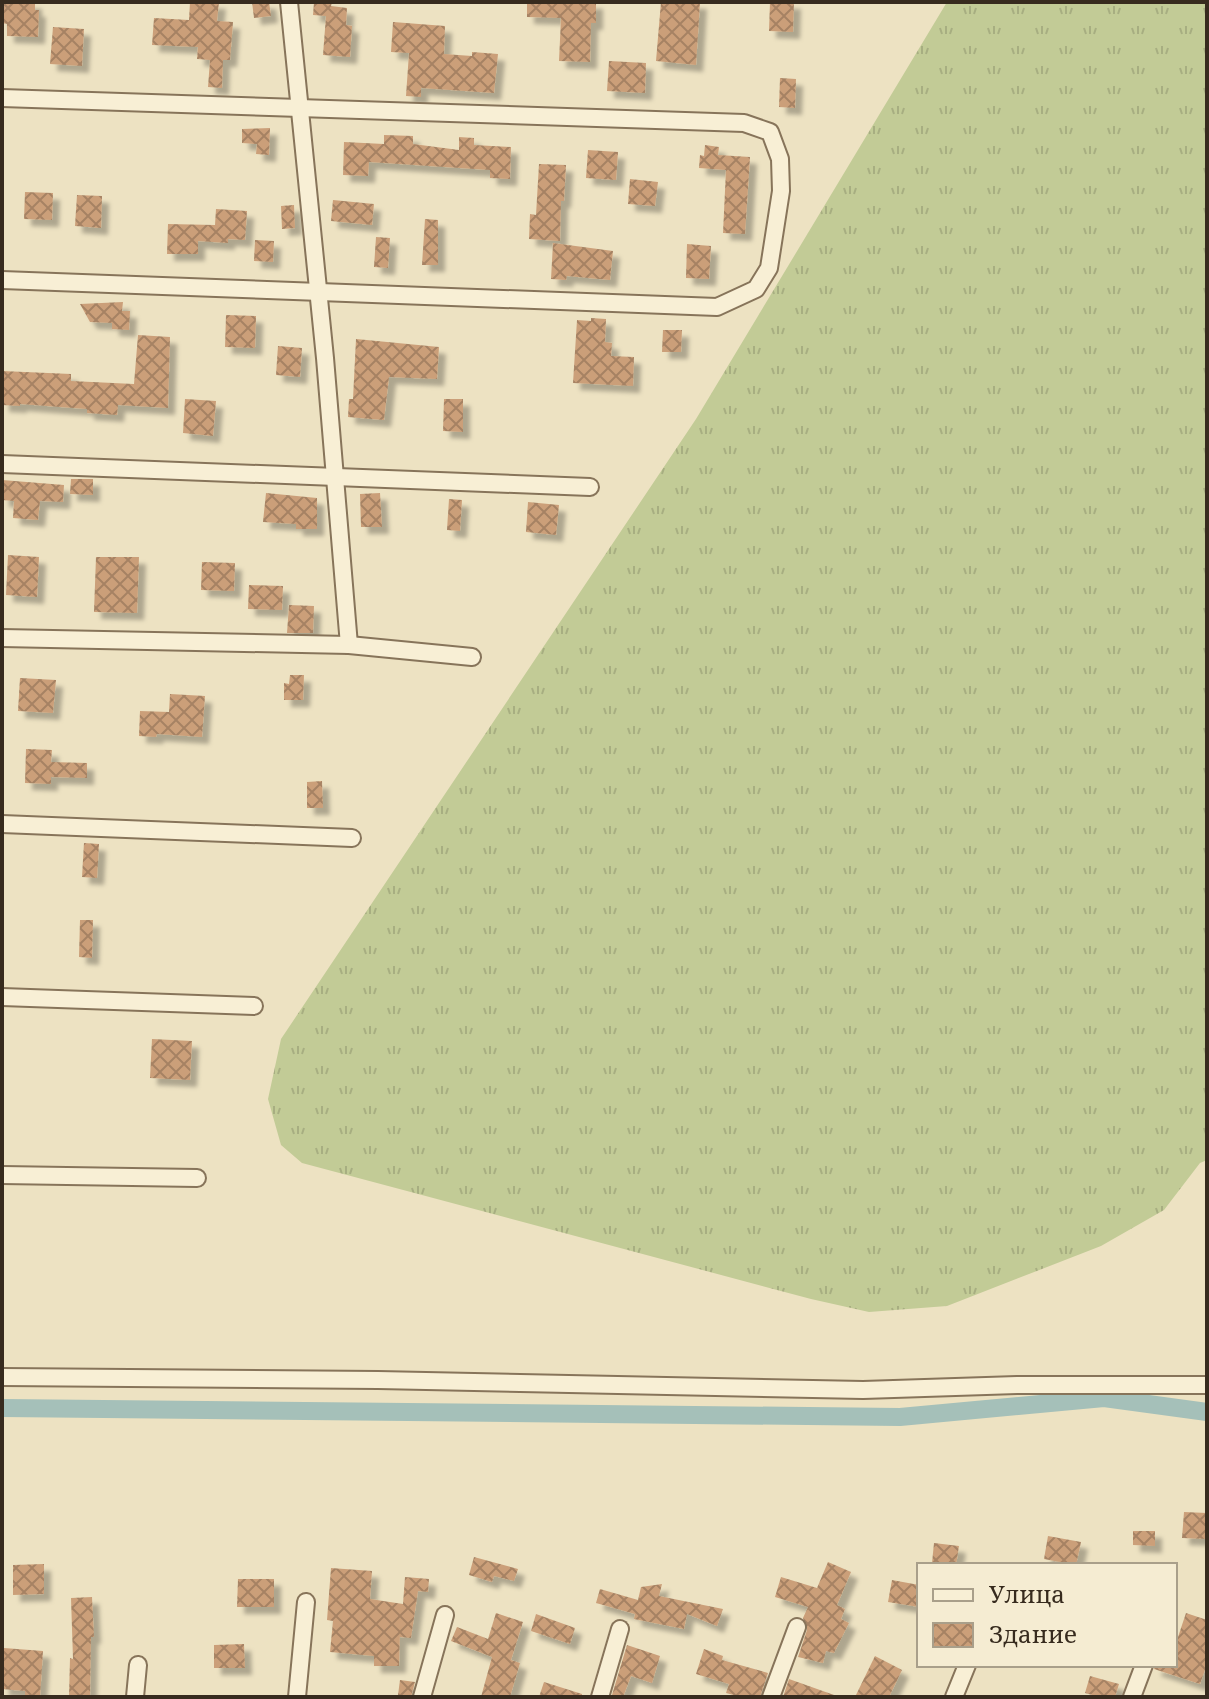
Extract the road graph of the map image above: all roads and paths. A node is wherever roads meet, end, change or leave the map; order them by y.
1 (289, 2) edge
2 (2, 98) edge
3 (300, 110) junction
4 (2, 280) edge
5 (318, 292) junction
6 (2, 464) edge
7 (335, 477) junction
8 (590, 487) dead end
9 (2, 638) edge
10 (349, 645) junction
11 (472, 657) dead end
12 (2, 824) edge
13 (352, 838) dead end
14 (2, 997) edge
15 (254, 1006) dead end
16 (2, 1175) edge
17 (197, 1178) dead end
18 (2, 1377) edge
19 (1207, 1385) edge
20 (306, 1602) dead end
21 (445, 1615) dead end
22 (797, 1627) dead end
23 (620, 1629) dead end
24 (138, 1665) dead end
25 (966, 1667) edge
26 (1143, 1667) edge
27 (135, 1697) edge
28 (297, 1697) edge
29 (422, 1697) edge
30 (600, 1697) edge
31 (771, 1697) edge
32 (954, 1697) edge
33 (1132, 1697) edge

1 - 3 street
2 - 3 street
3 - 5 street
3 - 5 street
4 - 5 street
5 - 7 street
6 - 7 street
7 - 8 street
7 - 10 street
9 - 10 street
10 - 11 street
12 - 13 street
14 - 15 street
16 - 17 street
18 - 19 street
20 - 28 street
21 - 29 street
22 - 31 street
23 - 30 street
24 - 27 street
25 - 32 street
26 - 33 street

